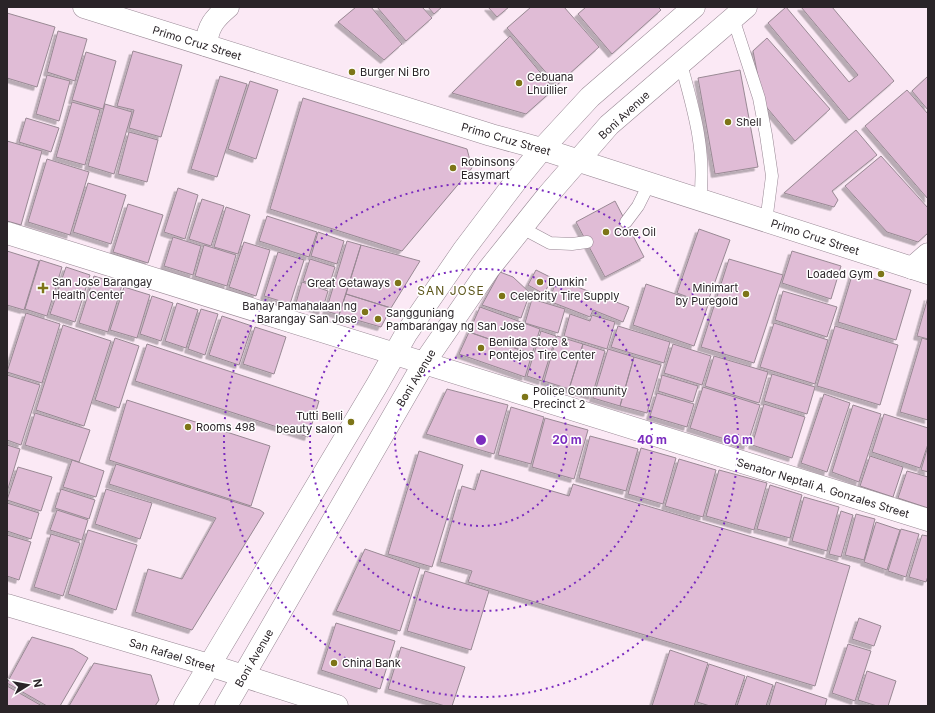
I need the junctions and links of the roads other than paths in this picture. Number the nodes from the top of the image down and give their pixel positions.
1 (84, 7) edge
2 (228, 7) edge
3 (694, 7) edge
4 (740, 13) edge
5 (132, 14) edge
6 (206, 45) junction
7 (681, 64) junction
8 (542, 149) junction
9 (578, 161) junction
10 (649, 184) junction
11 (700, 200) junction
12 (626, 222) dead end
13 (766, 222) junction
14 (522, 228) junction
15 (7, 234) edge
16 (587, 242) dead end
17 (923, 265) edge
18 (395, 354) junction
19 (424, 363) junction
20 (928, 520) edge
21 (9, 611) edge
22 (209, 665) junction
23 (243, 677) junction
24 (185, 706) edge
25 (226, 706) edge
26 (337, 706) edge

1 - 5 street, Primo Cruz Street
2 - 6 street
3 - 8 street
4 - 7 street, Boni Avenue
4 - 13 lane
5 - 6 street, Primo Cruz Street
6 - 8 street, Primo Cruz Street
7 - 9 street, Boni Avenue
7 - 11 lane
8 - 9 street, Primo Cruz Street
8 - 18 street
9 - 10 street, Primo Cruz Street
9 - 14 street, Boni Avenue
10 - 11 street, Primo Cruz Street
10 - 12 lane
11 - 13 street, Primo Cruz Street
13 - 17 street, Primo Cruz Street
14 - 16 lane
14 - 19 street, Boni Avenue
15 - 18 street, Senator Neptali A. Gonzales Street
18 - 19 street, Senator Neptali A. Gonzales Street
18 - 22 street
19 - 20 street, Senator Neptali A. Gonzales Street
19 - 23 street, Boni Avenue
21 - 22 street, San Rafael Street
22 - 23 street, San Rafael Street
22 - 24 street
23 - 25 street, Boni Avenue
23 - 26 street, San Rafael Street

